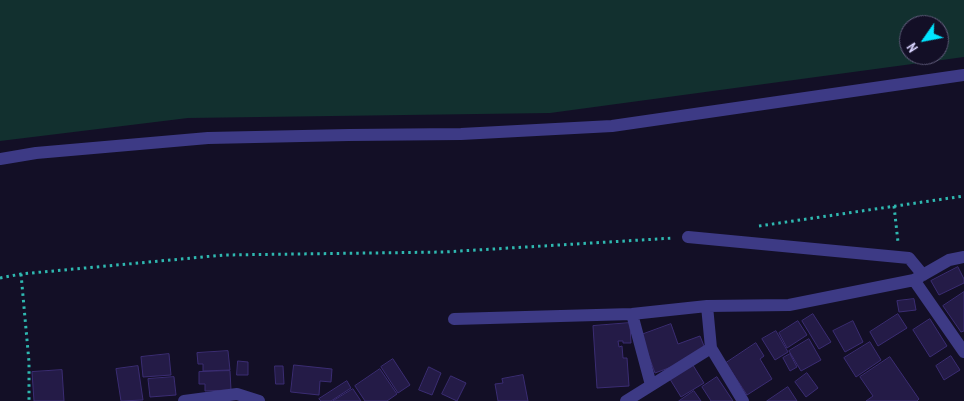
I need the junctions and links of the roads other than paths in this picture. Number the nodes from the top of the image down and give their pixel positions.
1 (964, 75) edge
2 (0, 159) edge
3 (688, 237) road end
4 (964, 257) edge
5 (919, 278) junction
6 (707, 306) junction
7 (632, 314) junction
8 (454, 319) dead end
9 (711, 348) junction
10 (964, 352) edge
11 (651, 385) junction
12 (184, 401) edge
13 (259, 401) edge
14 (626, 401) edge
15 (743, 401) edge

1 - 2 street
3 - 5 street
4 - 5 street
5 - 6 street
5 - 10 street
6 - 7 street
6 - 9 street
7 - 8 street
7 - 11 street
9 - 11 street
9 - 15 street
11 - 14 street
12 - 13 street

